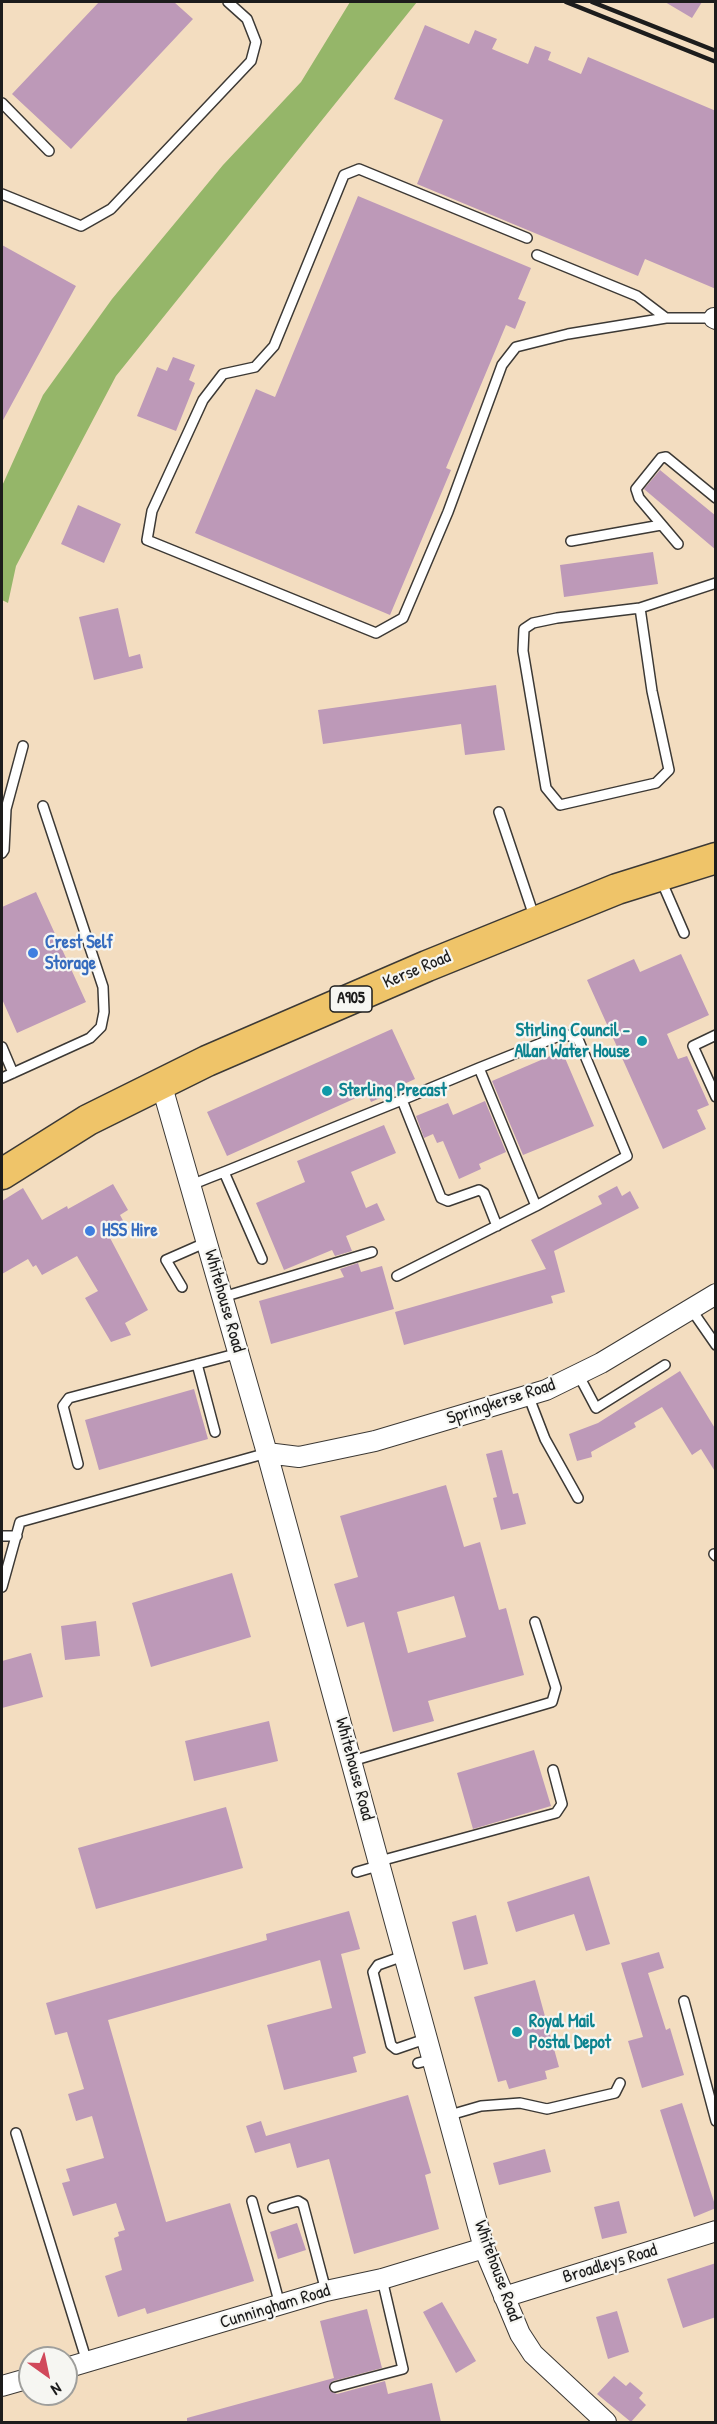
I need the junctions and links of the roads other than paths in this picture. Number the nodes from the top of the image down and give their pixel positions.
1 (228, 2) edge
2 (2, 103) edge
3 (49, 150) dead end
4 (2, 194) edge
5 (527, 238) dead end
6 (537, 255) dead end
7 (666, 318) junction
8 (715, 318) edge
9 (716, 498) edge
10 (662, 525) junction
11 (571, 541) dead end
12 (678, 544) dead end
13 (716, 583) edge
14 (640, 608) junction
15 (23, 746) dead end
16 (43, 806) dead end
17 (499, 812) dead end
18 (2, 853) edge
19 (716, 858) edge
20 (659, 875) junction
21 (536, 921) junction
22 (684, 933) dead end
23 (716, 1035) edge
24 (2, 1047) edge
25 (479, 1068) junction
26 (13, 1073) junction
27 (2, 1078) edge
28 (161, 1083) junction
29 (716, 1097) edge
30 (402, 1100) junction
31 (224, 1172) junction
32 (2, 1174) edge
33 (191, 1185) junction
34 (536, 1206) junction
35 (497, 1226) junction
36 (207, 1242) junction
37 (372, 1252) dead end
38 (262, 1259) dead end
39 (397, 1276) dead end
40 (182, 1287) dead end
41 (716, 1294) edge
42 (223, 1297) junction
43 (692, 1308) junction
44 (716, 1345) edge
45 (239, 1353) junction
46 (196, 1364) junction
47 (665, 1365) dead end
48 (578, 1374) junction
49 (528, 1395) junction
50 (215, 1432) dead end
51 (267, 1453) junction
52 (78, 1464) dead end
53 (578, 1498) dead end
54 (2, 1536) edge
55 (17, 1536) junction
56 (2, 1587) edge
57 (535, 1622) dead end
58 (352, 1761) junction
59 (553, 1770) dead end
60 (380, 1863) junction
61 (357, 1872) dead end
62 (406, 1956) junction
63 (684, 2001) dead end
64 (429, 2038) junction
65 (620, 2083) dead end
66 (450, 2115) junction
67 (716, 2121) edge
68 (16, 2133) dead end
69 (252, 2202) dead end
70 (273, 2208) dead end
71 (716, 2231) edge
72 (484, 2248) junction
73 (382, 2279) junction
74 (326, 2291) junction
75 (504, 2297) junction
76 (280, 2305) junction
77 (87, 2362) junction
78 (78, 2365) edge
79 (18, 2381) edge
80 (2, 2386) edge
81 (335, 2387) dead end
82 (606, 2422) edge

1 - 4 lane
2 - 3 lane
5 - 7 lane
6 - 7 lane
7 - 8 lane
9 - 10 lane
10 - 11 lane
10 - 12 lane
13 - 14 lane
14 - 14 lane
15 - 18 lane
16 - 26 lane
17 - 21 lane
19 - 20 main road, Kerse Road / A905
20 - 21 main road, Kerse Road / A905
20 - 22 lane
21 - 28 main road, Kerse Road / A905
23 - 29 lane
24 - 26 lane
25 - 30 lane
25 - 34 lane
25 - 34 lane
26 - 27 lane
28 - 32 main road, Kerse Road / A905
28 - 33 street, Whitehouse Road
30 - 31 lane
30 - 35 lane
31 - 33 lane
31 - 38 lane
33 - 36 street, Whitehouse Road
34 - 35 lane
35 - 39 lane
36 - 40 lane
36 - 42 street, Whitehouse Road
37 - 42 lane
41 - 43 street, Springkerse Road
42 - 45 street, Whitehouse Road
43 - 44 lane
43 - 48 street, Springkerse Road
45 - 46 lane
45 - 51 street, Whitehouse Road
46 - 50 lane
46 - 52 lane
47 - 48 lane
48 - 49 street, Springkerse Road
49 - 51 street, Springkerse Road
49 - 53 lane
51 - 55 lane
51 - 58 street, Whitehouse Road
54 - 55 lane
55 - 56 lane
57 - 58 lane
58 - 60 street, Whitehouse Road
59 - 60 lane
60 - 61 lane
60 - 62 street, Whitehouse Road
62 - 64 street, Whitehouse Road
62 - 64 lane
63 - 67 lane
64 - 66 street, Whitehouse Road
65 - 66 lane
66 - 72 street, Whitehouse Road
68 - 77 lane
69 - 76 lane
70 - 74 lane
71 - 75 street, Broadleys Road
72 - 73 street, Cunningham Road
72 - 75 street, Whitehouse Road
73 - 74 street, Cunningham Road
73 - 81 lane
74 - 76 street, Cunningham Road
75 - 82 street, Whitehouse Road
76 - 77 street, Cunningham Road
77 - 78 street, Cunningham Road
79 - 80 street

